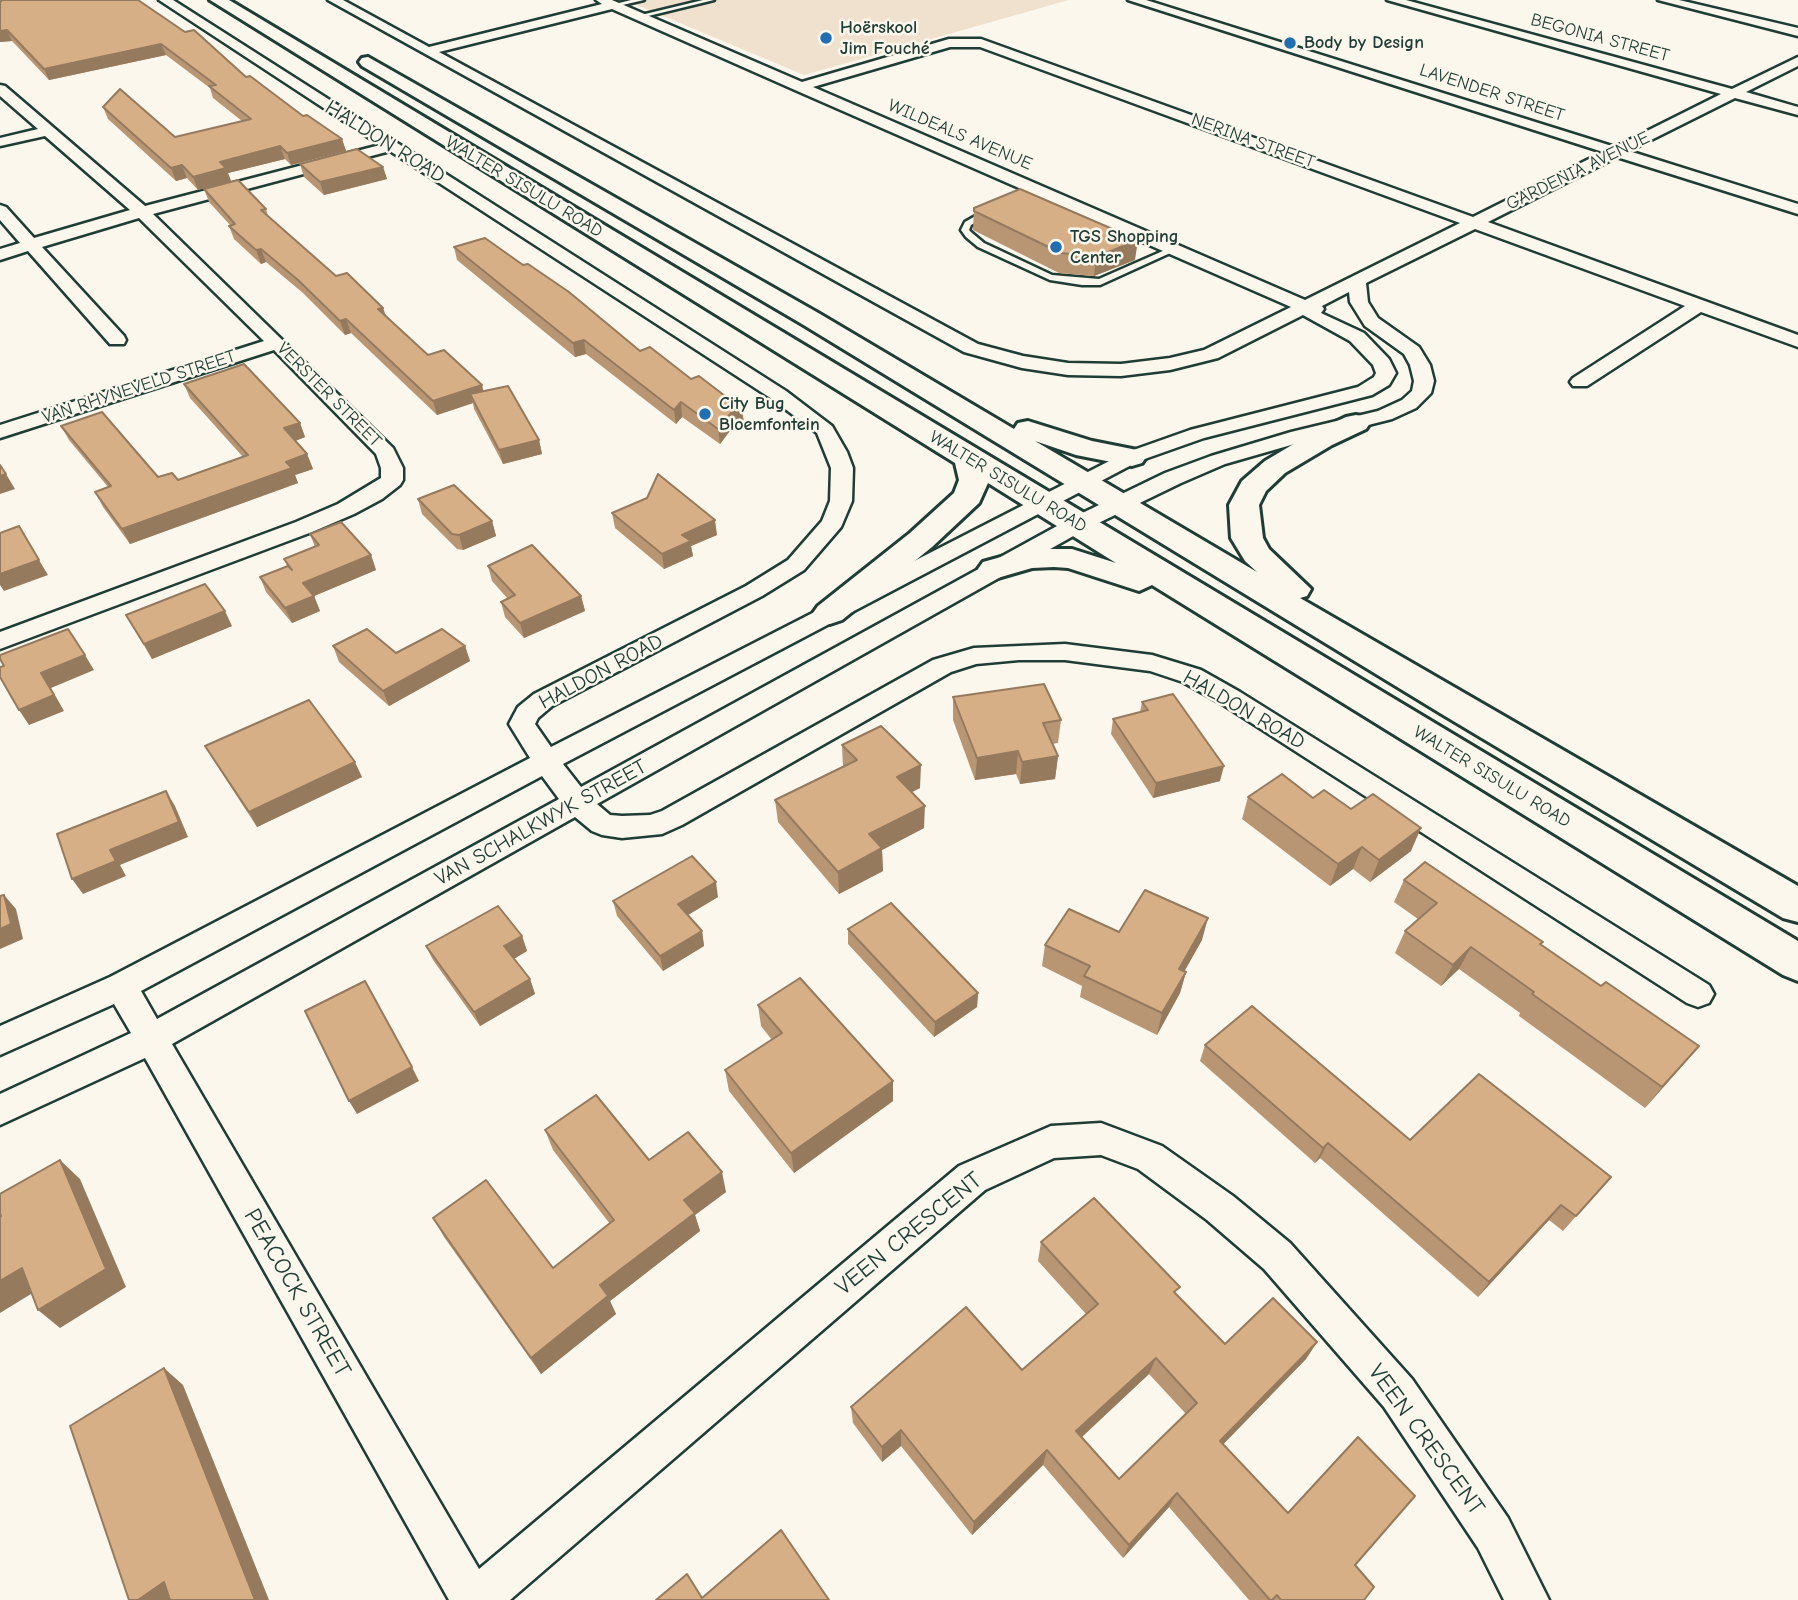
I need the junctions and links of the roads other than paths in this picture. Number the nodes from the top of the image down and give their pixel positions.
1 (165, 0) edge
2 (218, 0) edge
3 (334, 0) edge
4 (640, 0) edge
5 (711, 0) edge
6 (1134, 0) edge
7 (1393, 0) edge
8 (1664, 0) edge
9 (608, 3) edge
10 (640, 16) junction
11 (1798, 32) edge
12 (346, 48) dead end
13 (428, 51) junction
14 (1798, 61) edge
15 (800, 87) junction
16 (0, 89) edge
17 (1734, 93) junction
18 (1798, 111) edge
19 (48, 131) junction
20 (0, 142) edge
21 (393, 146) junction
22 (1616, 152) junction
23 (999, 208) edge
24 (1798, 209) edge
25 (0, 210) edge
26 (142, 212) junction
27 (1475, 222) junction
28 (30, 245) junction
29 (1175, 249) junction
30 (0, 255) edge
31 (1357, 280) junction
32 (1699, 305) junction
33 (1303, 306) junction
34 (811, 319) junction
35 (1266, 327) junction
36 (1357, 337) junction
37 (117, 340) dead end
38 (1798, 341) edge
39 (277, 343) junction
40 (1412, 351) junction
41 (1580, 382) dead end
42 (1356, 423) junction
43 (0, 432) edge
44 (1132, 457) junction
45 (968, 458) junction
46 (1083, 481) junction
47 (1042, 503) junction
48 (1121, 503) junction
49 (1076, 525) junction
50 (994, 569) junction
51 (830, 613) junction
52 (0, 641) edge
53 (1286, 651) junction
54 (1453, 704) junction
55 (545, 762) junction
56 (578, 803) junction
57 (1798, 906) edge
58 (1798, 964) edge
59 (121, 986) junction
60 (1698, 994) dead end
61 (151, 1039) junction
62 (0, 1041) edge
63 (0, 1110) edge
64 (474, 1600) edge
65 (1527, 1600) edge

1 - 21 street, HALDON ROAD
2 - 45 highway, WALTER SISULU ROAD
3 - 13 street
4 - 9 lane
5 - 10 lane
6 - 22 street, LAVENDER STREET
7 - 17 street, BEGONIA STREET
8 - 11 street
9 - 10 street, WILDEALS AVENUE
9 - 13 street
10 - 15 street, WILDEALS AVENUE
12 - 34 highway, WALTER SISULU ROAD
13 - 35 street
14 - 17 street, GARDENIA AVENUE
15 - 27 street, NERINA STREET
15 - 29 street, WILDEALS AVENUE
16 - 19 street, VERSTER STREET
17 - 18 street, BEGONIA STREET
17 - 22 street, GARDENIA AVENUE
19 - 20 street
19 - 26 street, VERSTER STREET
21 - 26 street
21 - 55 street, HALDON ROAD
22 - 24 street, LAVENDER STREET
22 - 27 street, GARDENIA AVENUE
23 - 29 lane
25 - 28 street
26 - 28 street
26 - 39 street, VERSTER STREET
27 - 31 street, GARDENIA AVENUE
27 - 32 street, NERINA STREET
28 - 30 street
28 - 37 street
29 - 33 street, WILDEALS AVENUE
31 - 33 street, GARDENIA AVENUE
31 - 40 street
32 - 38 street, NERINA STREET
32 - 41 street
33 - 35 street
33 - 36 street
33 - 40 street
34 - 44 highway
34 - 46 highway, WALTER SISULU ROAD
35 - 36 street
36 - 44 street
39 - 43 street, VAN RHYNEVELD STREET
39 - 52 street, VERSTER STREET
40 - 42 street
42 - 48 street
42 - 54 highway
44 - 46 street
45 - 47 highway, WALTER SISULU ROAD
45 - 51 highway
46 - 47 street
46 - 48 highway, WALTER SISULU ROAD
47 - 49 highway, WALTER SISULU ROAD
47 - 51 street
48 - 49 street
48 - 54 highway, WALTER SISULU ROAD
49 - 50 street, VAN SCHALKWYK STREET
49 - 53 highway, WALTER SISULU ROAD
50 - 53 highway
50 - 56 street, VAN SCHALKWYK STREET
51 - 55 street
53 - 58 highway, WALTER SISULU ROAD
54 - 57 highway, WALTER SISULU ROAD
55 - 56 street, HALDON ROAD
55 - 59 street
56 - 60 street, HALDON ROAD
56 - 61 street, VAN SCHALKWYK STREET
59 - 61 street, PEACOCK STREET
59 - 62 street
61 - 63 street, VAN SCHALKWYK STREET
61 - 64 street, PEACOCK STREET
64 - 65 street, VEEN CRESCENT

